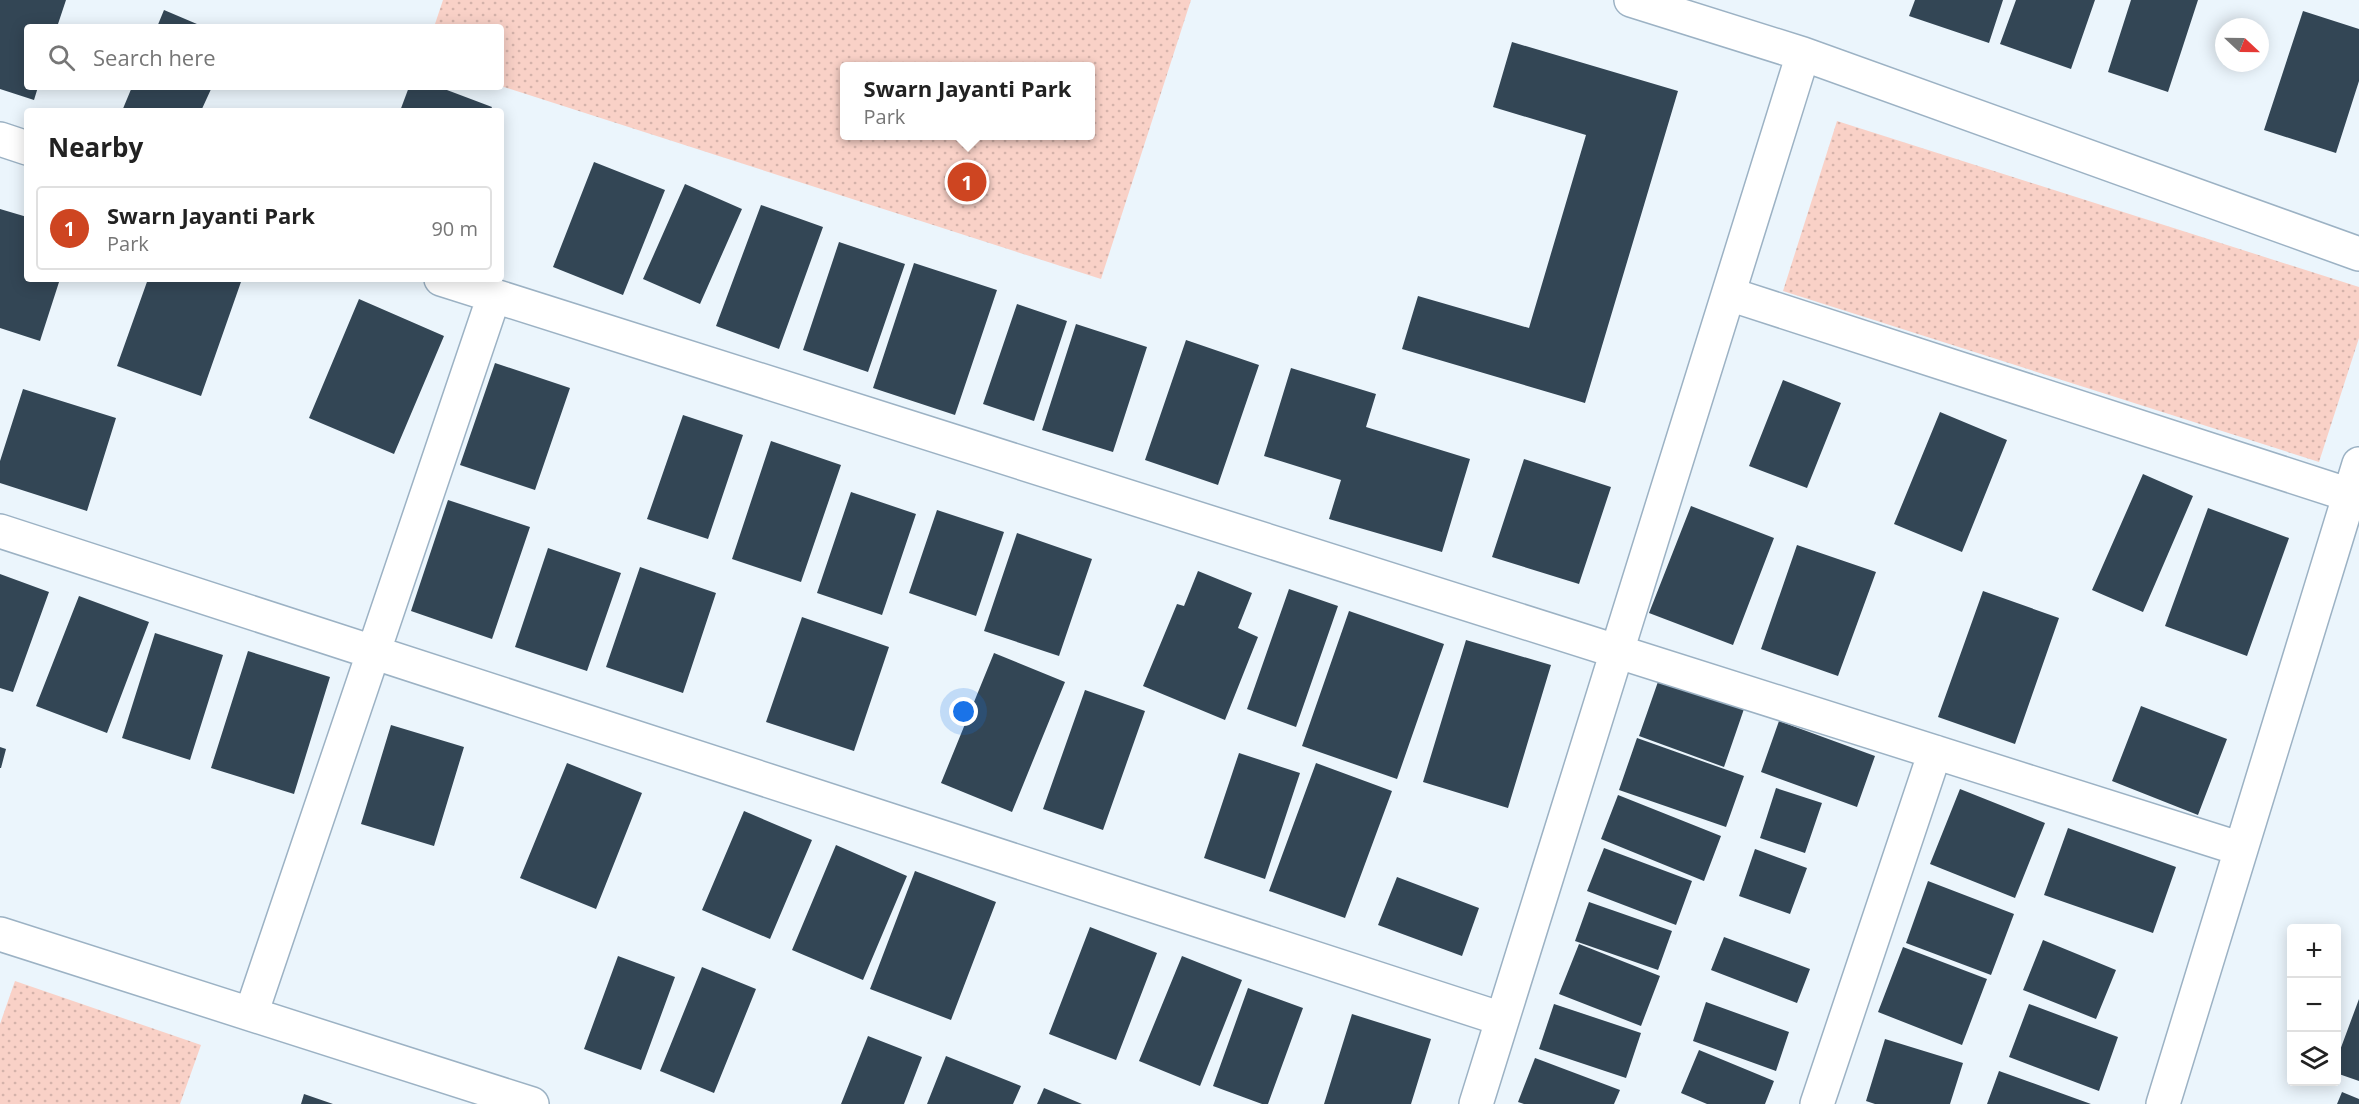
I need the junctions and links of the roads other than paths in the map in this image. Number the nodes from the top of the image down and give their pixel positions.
1 (1631, 0) edge
2 (1803, 54) junction
3 (0, 139) edge
4 (24, 147) edge
5 (2359, 254) edge
6 (450, 282) edge
7 (1729, 294) junction
8 (494, 296) junction
9 (2359, 464) edge
10 (2354, 496) edge
11 (0, 531) edge
12 (373, 652) junction
13 (1617, 652) junction
14 (1935, 752) junction
15 (2241, 849) junction
16 (0, 934) edge
17 (250, 1014) junction
18 (1502, 1018) junction
19 (532, 1104) edge
20 (1476, 1104) edge
21 (1817, 1104) edge
22 (2163, 1104) edge

1 - 2 street
2 - 5 street
2 - 7 street
3 - 4 street
6 - 8 street
7 - 10 street
7 - 13 street
8 - 12 street
8 - 13 street
9 - 10 street
10 - 15 street
11 - 12 street
12 - 17 street
12 - 18 street
13 - 14 street
13 - 18 street
14 - 15 street
14 - 21 street
15 - 22 street
16 - 17 street
17 - 19 street
18 - 20 street

